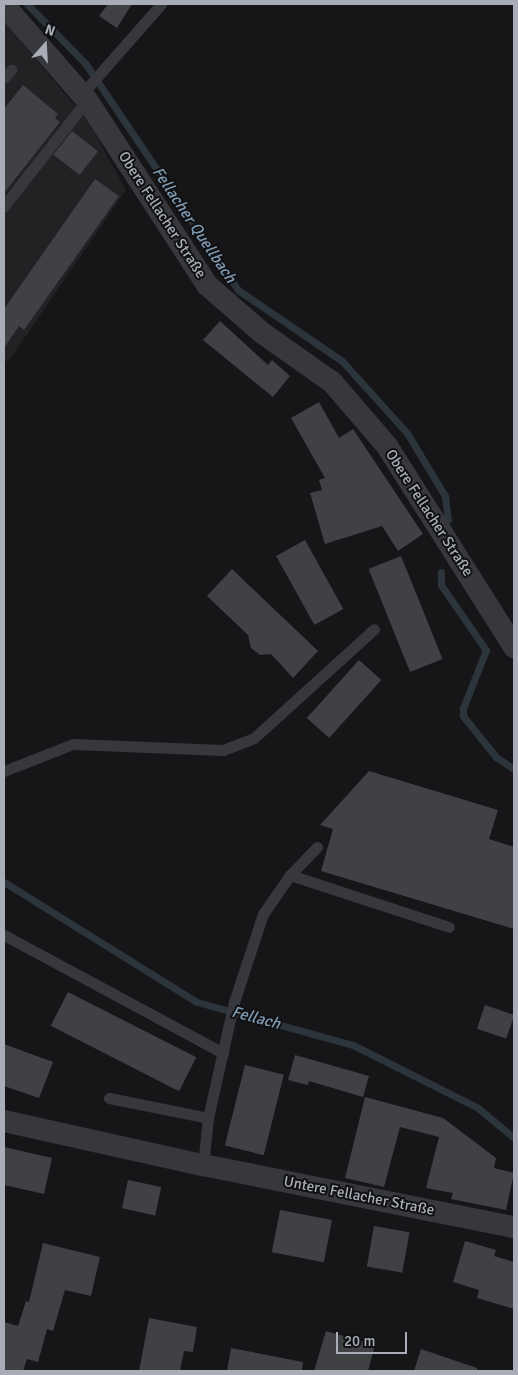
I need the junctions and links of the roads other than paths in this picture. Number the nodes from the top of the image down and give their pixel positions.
1 (162, 4) edge
2 (4, 5) edge
3 (86, 93) junction
4 (4, 206) edge
5 (374, 629) dead end
6 (514, 647) edge
7 (4, 770) edge
8 (317, 847) dead end
9 (290, 875) junction
10 (449, 927) dead end
11 (4, 935) edge
12 (223, 1053) junction
13 (109, 1098) dead end
14 (208, 1118) junction
15 (4, 1121) edge
16 (203, 1166) junction
17 (514, 1227) edge

1 - 3 lane
2 - 3 street, Obere Fellacher Straße
3 - 4 lane
3 - 6 street, Obere Fellacher Straße
5 - 7 lane
8 - 9 lane
9 - 10 lane
9 - 12 lane
11 - 12 lane
12 - 14 lane
13 - 14 lane
14 - 16 lane
15 - 16 street, Untere Fellacher Straße
16 - 17 street, Untere Fellacher Straße

